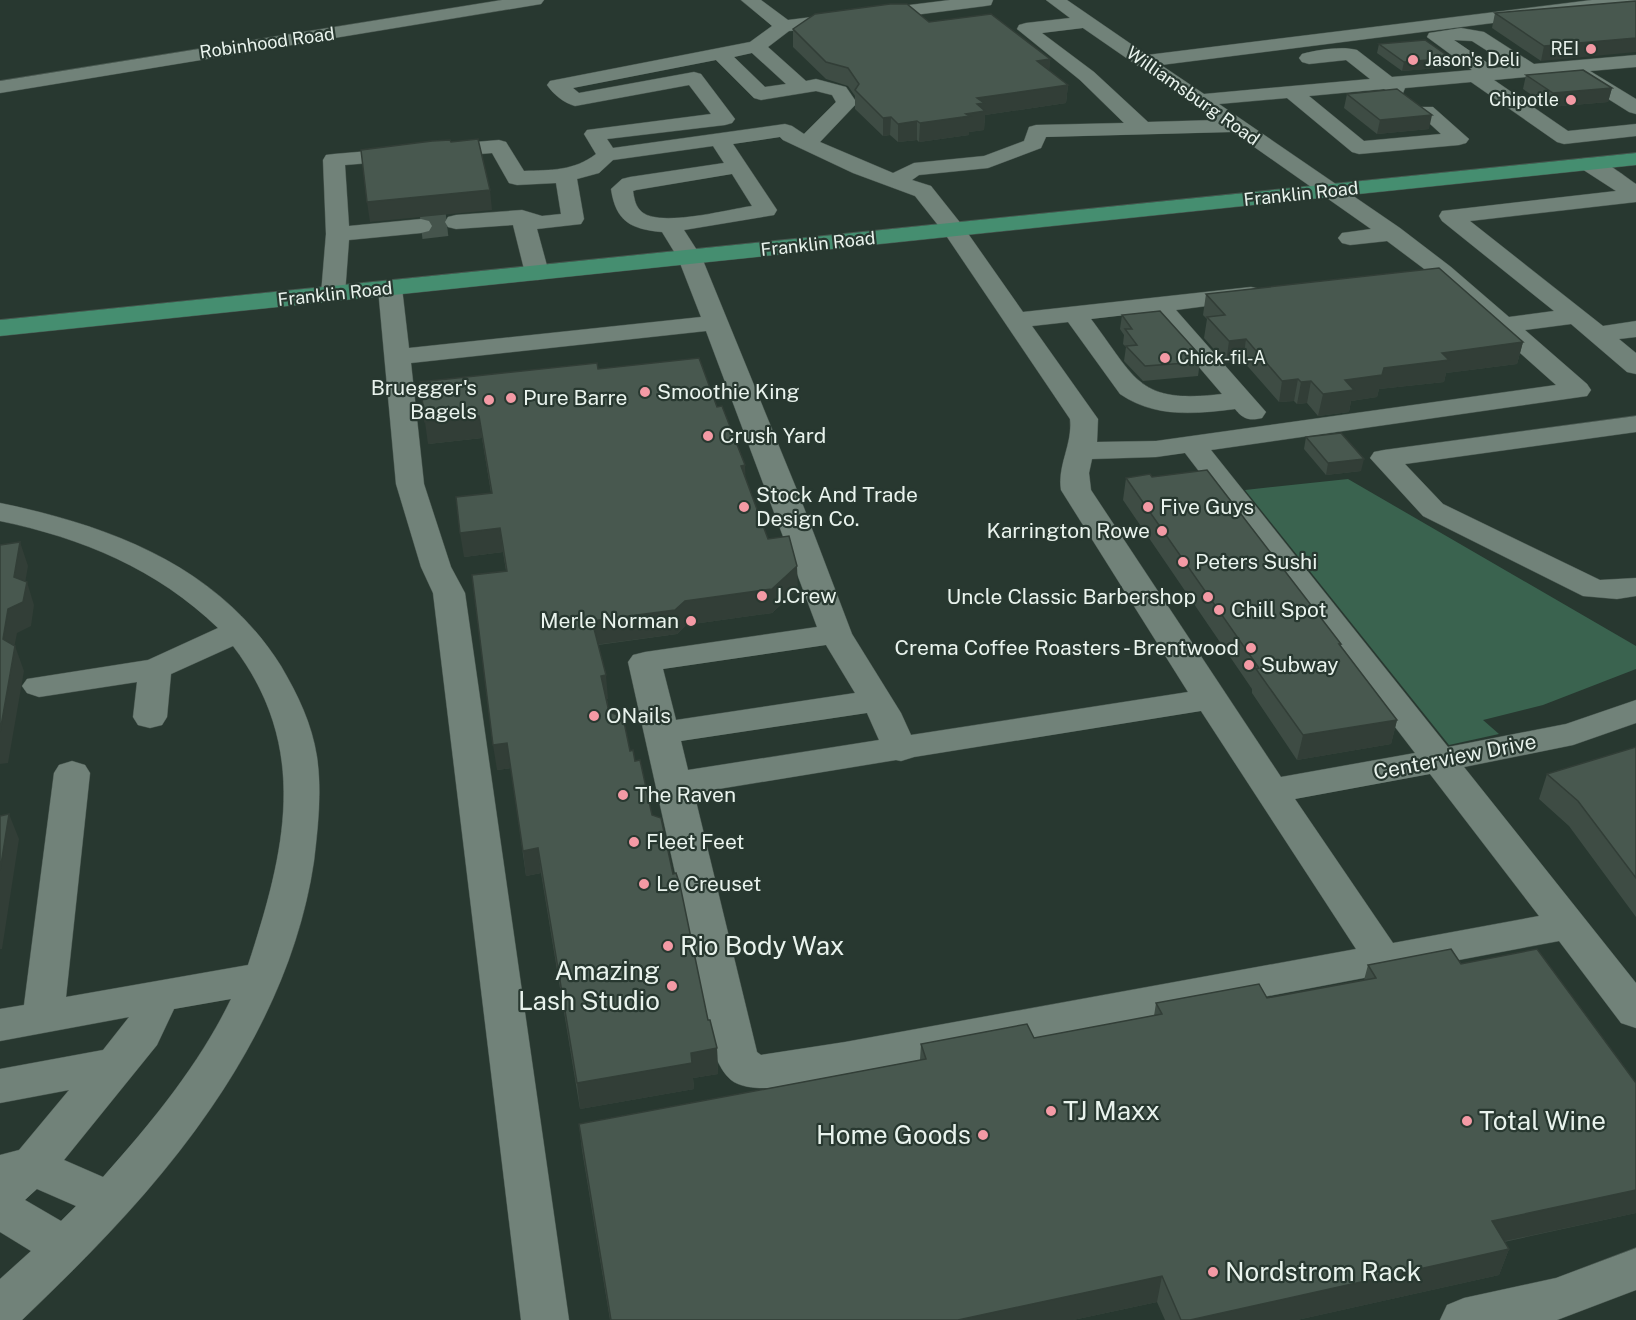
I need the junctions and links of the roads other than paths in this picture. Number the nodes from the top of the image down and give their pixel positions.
1 (535, 0) edge
2 (1055, 0) edge
3 (1635, 0) edge
4 (757, 5) edge
5 (1000, 10) edge
6 (785, 17) junction
7 (1087, 22) junction
8 (756, 47) junction
9 (720, 54) junction
10 (1144, 61) junction
11 (1636, 61) edge
12 (1228, 66) dead end
13 (1571, 67) junction
14 (1531, 71) junction
15 (1484, 75) junction
16 (1245, 81) dead end
17 (1388, 83) junction
18 (0, 87) edge
19 (801, 87) junction
20 (1292, 92) junction
21 (761, 94) junction
22 (1260, 95) junction
23 (1200, 100) junction
24 (1636, 108) edge
25 (1236, 126) junction
26 (1142, 128) junction
27 (785, 130) junction
28 (1636, 130) edge
29 (719, 139) junction
30 (807, 143) junction
31 (607, 155) junction
32 (1636, 159) edge
33 (1590, 164) junction
34 (737, 167) junction
35 (566, 176) junction
36 (895, 181) junction
37 (1331, 191) junction
38 (1636, 194) edge
39 (522, 217) junction
40 (456, 222) tunnel mouth
41 (420, 226) tunnel mouth
42 (670, 226) junction
43 (954, 230) junction
44 (1392, 233) junction
45 (338, 234) junction
46 (1350, 238) dead end
47 (690, 258) junction
48 (1443, 272) junction
49 (537, 273) junction
50 (1414, 276) edge
51 (390, 288) junction
52 (1279, 291) edge
53 (333, 294) junction
54 (1158, 304) junction
55 (1075, 314) junction
56 (1576, 315) junction
57 (1014, 320) junction
58 (715, 322) junction
59 (1504, 325) junction
60 (0, 328) edge
61 (1636, 329) edge
62 (1598, 334) junction
63 (559, 339) junction
64 (397, 357) junction
65 (1636, 366) edge
66 (566, 367) edge
67 (1555, 380) junction
68 (1241, 400) junction
69 (1623, 426) edge
70 (1269, 432) junction
71 (1192, 444) junction
72 (1083, 451) junction
73 (0, 512) edge
74 (1636, 587) edge
75 (238, 631) junction
76 (837, 634) junction
77 (155, 669) junction
78 (39, 686) dead end
79 (1209, 699) junction
80 (876, 701) junction
81 (1636, 711) edge
82 (150, 717) dead end
83 (663, 733) junction
84 (901, 750) junction
85 (1438, 761) junction
86 (72, 773) dead end
87 (674, 784) junction
88 (1271, 791) junction
89 (1569, 925) junction
90 (1384, 960) junction
91 (261, 978) junction
92 (160, 996) junction
93 (1636, 1012) edge
94 (44, 1017) junction
95 (0, 1025) edge
96 (116, 1065) junction
97 (0, 1086) edge
98 (10, 1177) edge
99 (111, 1200) junction
100 (0, 1209) edge
101 (67, 1248) junction
102 (1636, 1269) edge
103 (0, 1310) edge
104 (545, 1320) edge
105 (1464, 1320) edge

1 - 18 street, Robinhood Road
2 - 7 street, Williamsburg Road
3 - 10 street
4 - 6 street
5 - 6 street
5 - 7 street
5 - 26 street
6 - 8 street
7 - 10 street, Williamsburg Road
8 - 9 street
8 - 19 street
9 - 21 street
9 - 31 street
10 - 23 street, Williamsburg Road
11 - 13 street
12 - 17 street
13 - 14 street
13 - 24 street
14 - 15 street
14 - 15 street
15 - 17 street
15 - 28 street
16 - 22 street
17 - 20 street
17 - 20 street
19 - 21 street
19 - 30 street
20 - 22 street
21 - 27 street
22 - 23 street
23 - 25 street, Williamsburg Road
25 - 26 street
25 - 37 street, Williamsburg Road
26 - 36 street
27 - 29 street
27 - 30 street
29 - 31 street
29 - 34 street
30 - 36 street
31 - 35 street
32 - 33 main road, Franklin Road
33 - 37 main road, Franklin Road
33 - 38 street
34 - 42 street
34 - 42 street
35 - 39 street
35 - 45 street
36 - 43 street
37 - 43 main road, Franklin Road
37 - 44 street, Williamsburg Road
38 - 56 street
39 - 40 street
39 - 49 street
41 - 45 street
42 - 47 street
43 - 47 main road, Franklin Road
43 - 57 street
44 - 46 street
44 - 48 street, Williamsburg Road
45 - 53 street
47 - 49 main road, Franklin Road
47 - 58 street
48 - 50 street
48 - 59 street, Williamsburg Road
49 - 51 main road, Franklin Road
51 - 53 main road, Franklin Road
51 - 64 street
52 - 54 street
53 - 60 main road, Franklin Road
54 - 55 street
54 - 68 street
55 - 57 street
55 - 68 street
56 - 59 street
56 - 62 street
57 - 72 street
58 - 63 street
58 - 76 street
59 - 67 street
61 - 62 street
62 - 65 street
63 - 64 street
63 - 66 street
64 - 104 street
67 - 69 street
67 - 70 street
68 - 70 street
69 - 74 street
70 - 71 street
71 - 72 street
71 - 85 street
72 - 79 street
73 - 75 street
75 - 77 street
75 - 91 street
76 - 80 street
76 - 83 street
77 - 78 street
77 - 82 street
79 - 84 street
79 - 88 street
80 - 83 street
80 - 84 street
81 - 85 street, Centerview Drive
83 - 87 street
84 - 87 street
85 - 88 street, Centerview Drive
85 - 89 street
86 - 94 street
87 - 90 street
88 - 90 street
89 - 90 street
89 - 93 street
91 - 92 street
91 - 99 street
92 - 94 street
92 - 96 street
94 - 95 street
96 - 97 street
96 - 98 street
98 - 99 street
99 - 101 street
100 - 101 street
101 - 103 street
102 - 105 street

